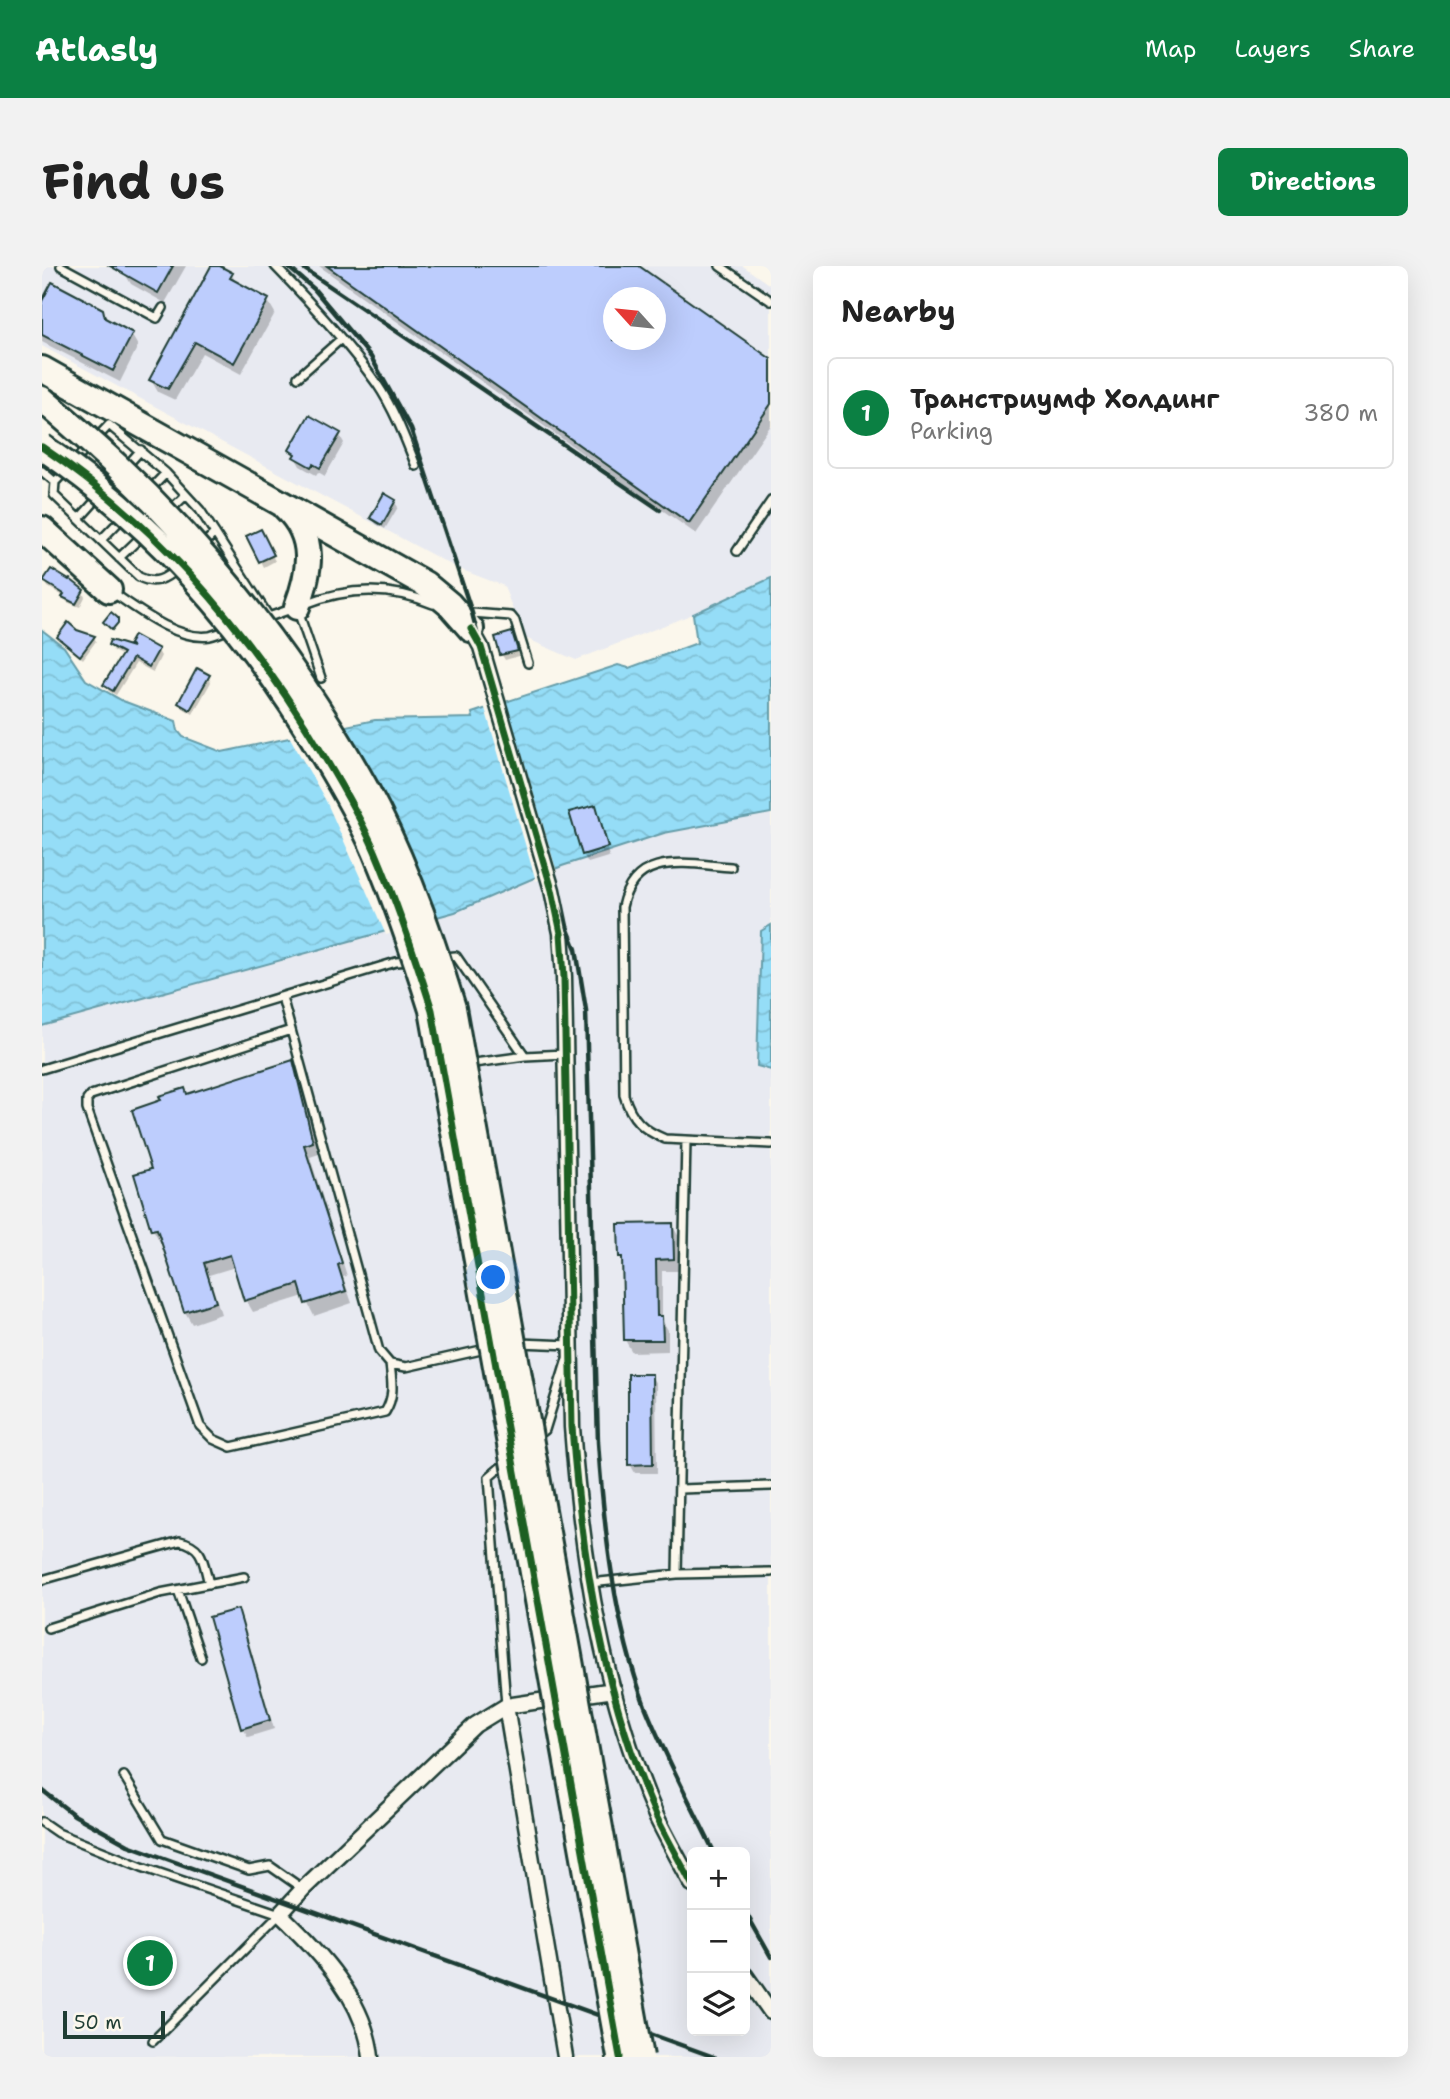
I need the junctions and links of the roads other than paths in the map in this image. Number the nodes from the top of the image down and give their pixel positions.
1 (61, 266) edge
2 (275, 266) edge
3 (720, 266) edge
4 (771, 301) edge
5 (163, 308) dead end
6 (341, 339) junction
7 (42, 369) edge
8 (298, 377) dead end
9 (42, 399) edge
10 (42, 447) edge
11 (141, 450) junction
12 (416, 466) dead end
13 (42, 471) edge
14 (166, 473) junction
15 (55, 482) junction
16 (186, 495) junction
17 (278, 500) junction
18 (771, 501) edge
19 (79, 519) junction
20 (42, 529) edge
21 (215, 533) junction
22 (102, 539) junction
23 (737, 551) dead end
24 (119, 558) junction
25 (64, 561) dead end
26 (109, 590) junction
27 (296, 607) junction
28 (269, 617) junction
29 (471, 629) junction
30 (528, 663) dead end
31 (321, 678) dead end
32 (731, 867) dead end
33 (432, 958) dead end
34 (420, 960) dead end
35 (282, 997) junction
36 (291, 1030) junction
37 (565, 1054) junction
38 (525, 1056) junction
39 (42, 1069) edge
40 (432, 1070) dead end
41 (686, 1140) junction
42 (771, 1144) edge
43 (571, 1345) junction
44 (390, 1364) junction
45 (526, 1445) dead end
46 (517, 1453) dead end
47 (771, 1486) edge
48 (680, 1489) junction
49 (771, 1572) edge
50 (677, 1574) junction
51 (244, 1577) dead end
52 (42, 1580) edge
53 (588, 1583) junction
54 (209, 1584) junction
55 (178, 1590) junction
56 (48, 1628) dead end
57 (201, 1658) dead end
58 (614, 1690) junction
59 (506, 1706) junction
60 (124, 1776) dead end
61 (42, 1822) edge
62 (687, 1874) edge
63 (303, 1889) junction
64 (280, 1914) junction
65 (750, 1982) edge
66 (771, 2012) edge
67 (153, 2041) dead end
68 (371, 2057) edge
69 (565, 2057) edge
70 (620, 2057) edge
71 (641, 2057) edge

1 - 5 lane
2 - 6 lane
3 - 4 lane
6 - 8 lane
6 - 12 lane
7 - 17 highway
9 - 71 highway, bridge
10 - 70 highway, bridge
11 - 14 lane
11 - 15 lane
11 - 19 lane
13 - 15 lane
14 - 16 lane
14 - 22 lane
15 - 19 lane
16 - 21 lane
16 - 24 lane
17 - 27 highway
17 - 29 highway
18 - 23 lane
19 - 22 lane
20 - 26 highway
21 - 24 lane
21 - 28 lane
22 - 24 lane
25 - 26 lane
26 - 28 lane
27 - 28 lane
27 - 29 lane
27 - 31 lane
29 - 30 lane
29 - 37 street
32 - 41 lane
33 - 38 lane
34 - 35 lane
35 - 36 lane
35 - 39 lane
36 - 44 lane
36 - 44 lane
37 - 38 lane
37 - 43 street
38 - 40 lane
41 - 42 lane
41 - 48 lane
43 - 44 lane
43 - 45 lane
43 - 53 street
46 - 59 lane
47 - 48 lane
48 - 50 lane
49 - 50 lane
50 - 53 lane
51 - 54 lane
52 - 54 lane
53 - 58 street
54 - 55 lane
55 - 56 lane
55 - 57 lane
58 - 59 street
58 - 62 street
59 - 63 street
59 - 69 street
60 - 63 lane
61 - 64 lane
63 - 64 street
64 - 67 lane
64 - 68 street
65 - 66 street

